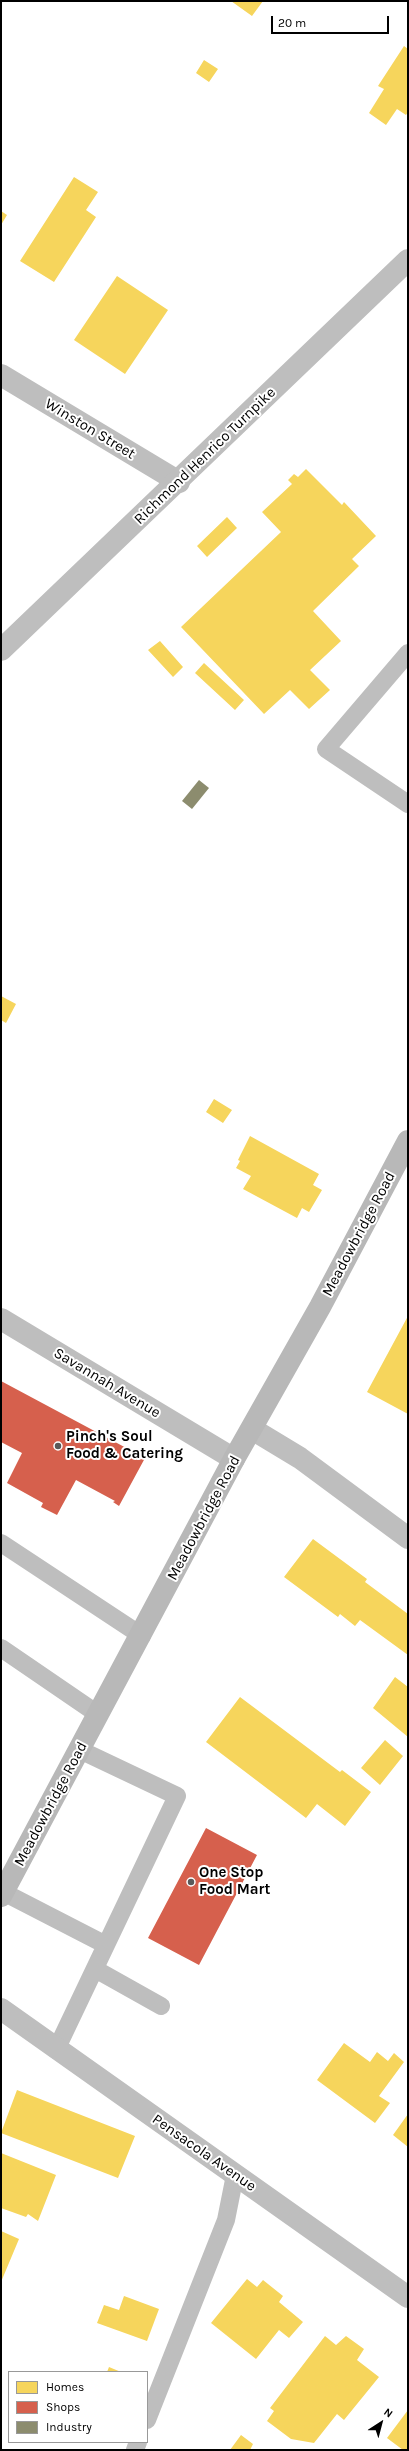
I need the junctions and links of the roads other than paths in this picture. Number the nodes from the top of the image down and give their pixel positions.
1 (408, 260) edge
2 (1, 375) edge
3 (179, 482) junction
4 (1, 650) edge
5 (408, 653) edge
6 (408, 804) edge
7 (408, 1141) edge
8 (1, 1318) edge
9 (252, 1429) junction
10 (234, 1459) junction
11 (408, 1538) edge
12 (1, 1543) edge
13 (142, 1636) junction
14 (1, 1648) edge
15 (99, 1715) junction
16 (80, 1750) junction
17 (2, 1894) edge
18 (106, 1945) junction
19 (95, 1969) junction
20 (161, 2006) dead end
21 (1, 2008) edge
22 (56, 2050) junction
23 (236, 2175) junction
24 (408, 2297) edge
25 (148, 2417) edge

1 - 3 street, Richmond Henrico Turnpike
2 - 3 street, Winston Street
3 - 4 street, Richmond Henrico Turnpike
5 - 6 lane
7 - 9 main road, Meadowbridge Road
8 - 10 street, Savannah Avenue
9 - 10 main road, Meadowbridge Road
9 - 11 street
10 - 13 main road, Meadowbridge Road
12 - 13 lane
13 - 15 main road, Meadowbridge Road
14 - 15 lane
15 - 16 main road, Meadowbridge Road
16 - 17 main road, Meadowbridge Road
16 - 18 lane
17 - 18 lane
18 - 19 lane
19 - 20 lane
19 - 22 lane
21 - 22 street, Pensacola Avenue
22 - 23 street, Pensacola Avenue
23 - 24 street, Pensacola Avenue
23 - 25 lane

